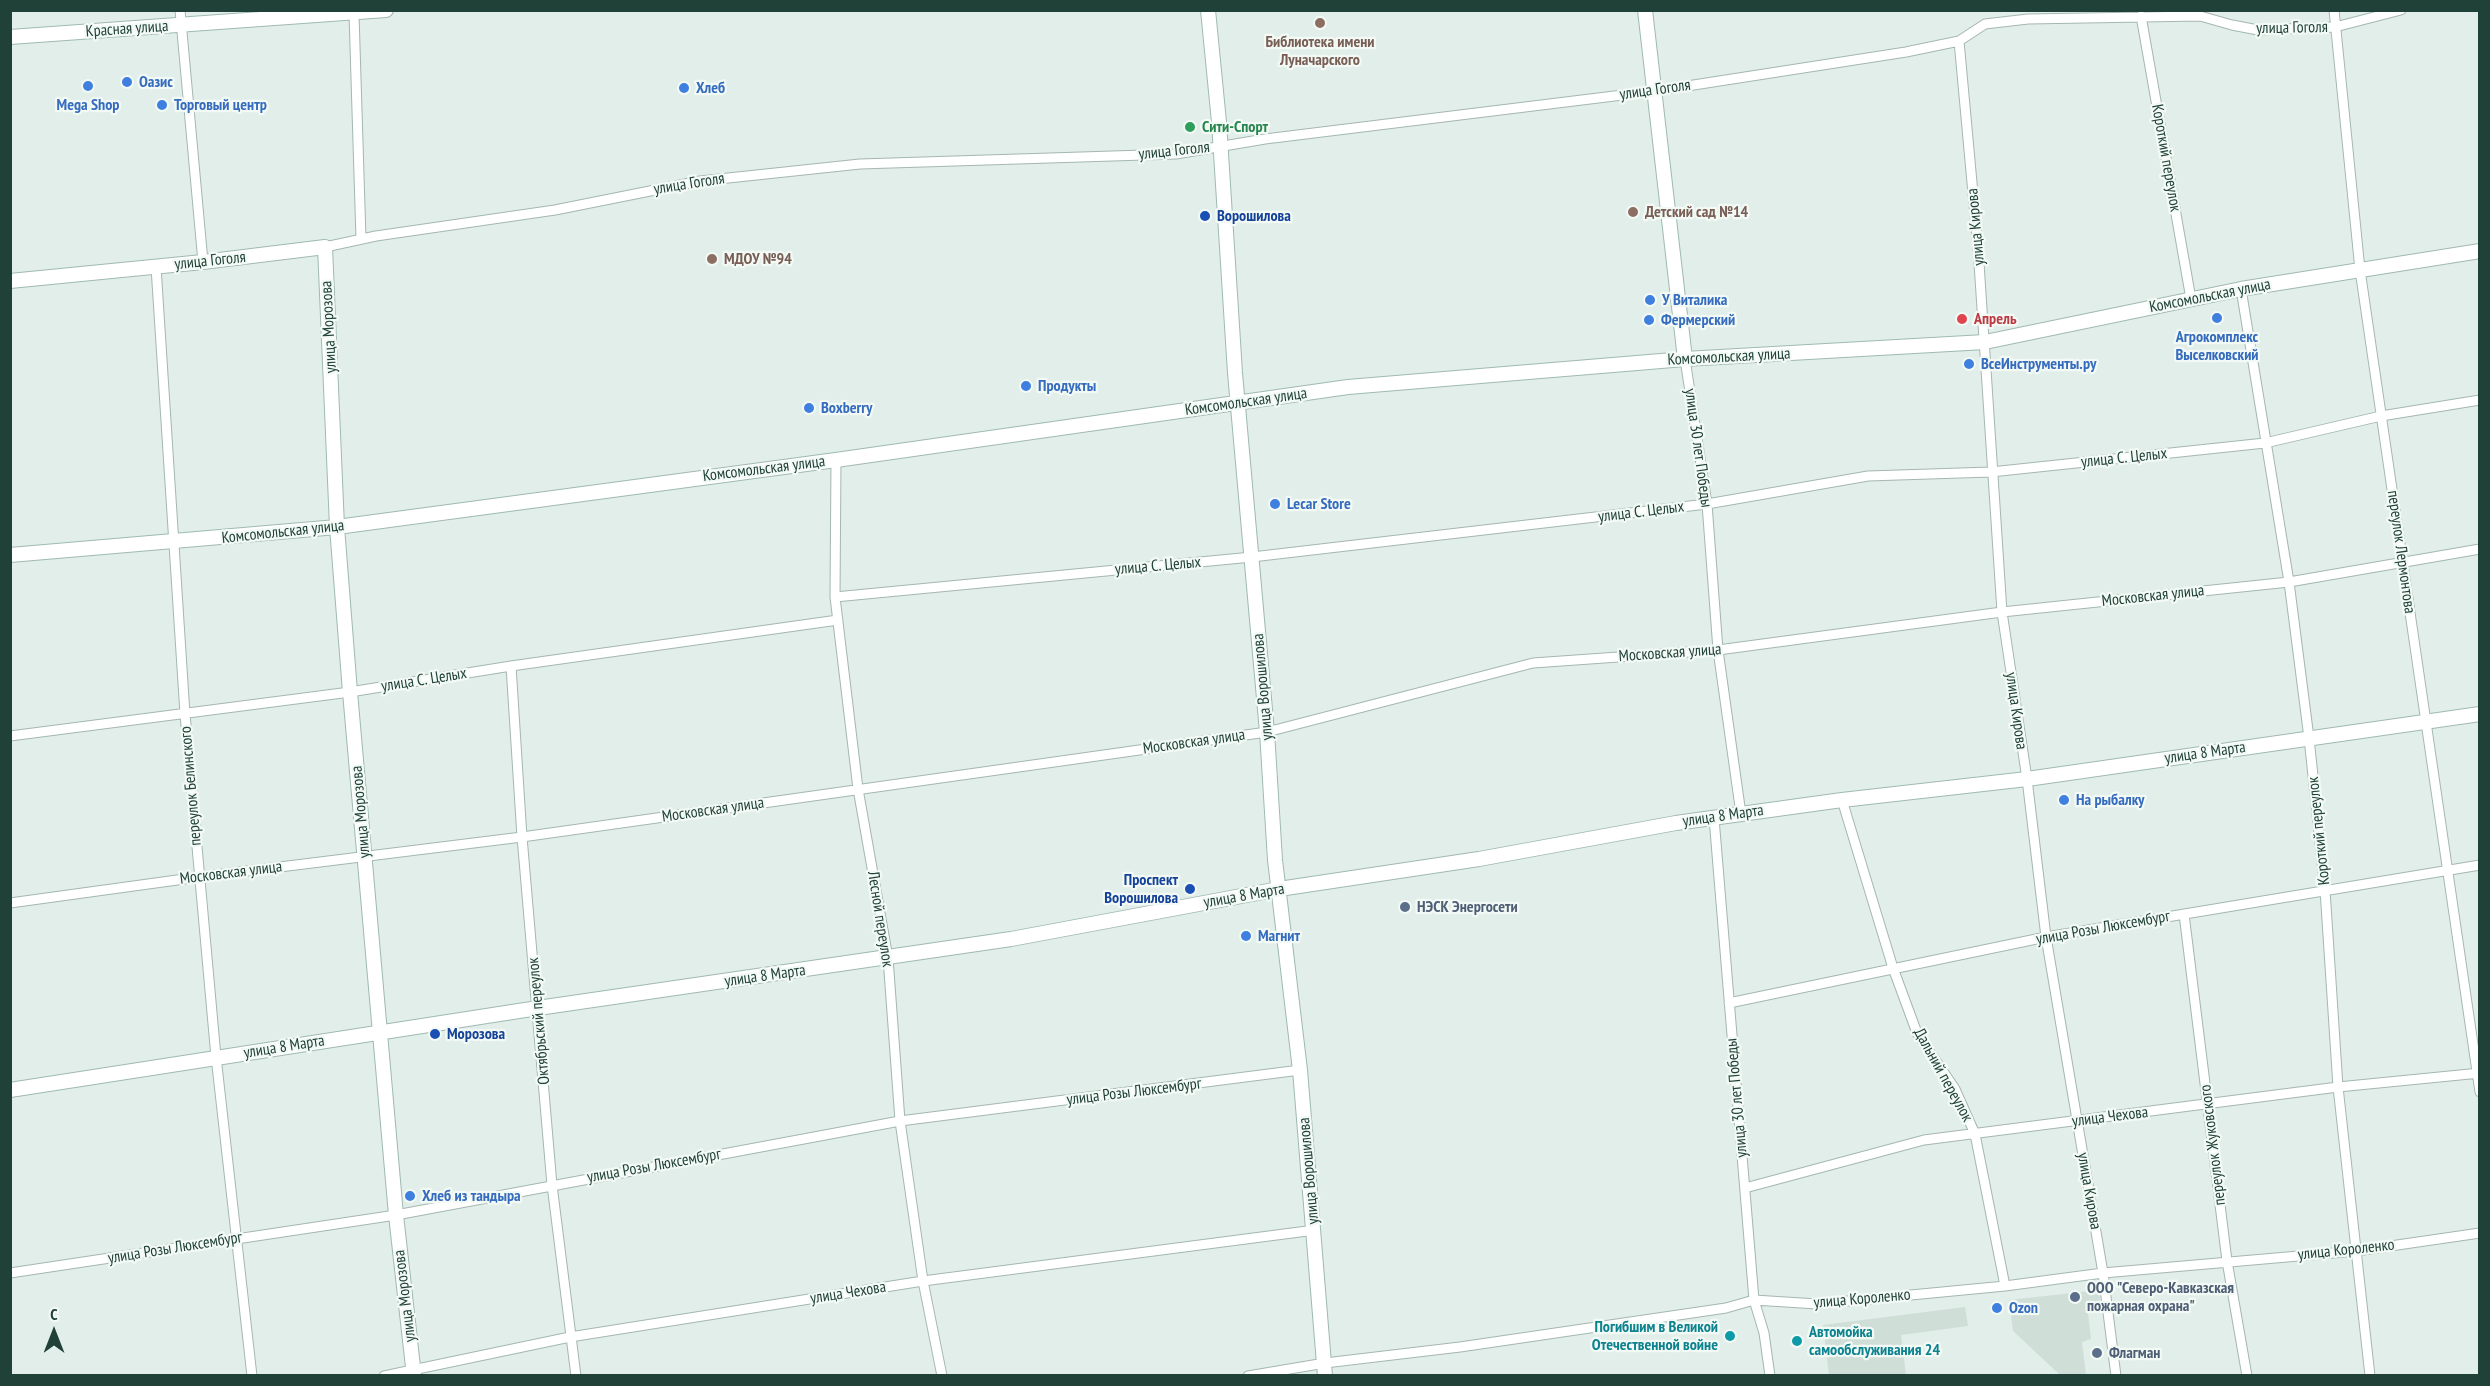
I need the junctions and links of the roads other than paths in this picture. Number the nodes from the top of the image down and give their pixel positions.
1 (180, 10) edge
2 (386, 10) edge
3 (1208, 10) edge
4 (1645, 10) edge
5 (2334, 10) edge
6 (2401, 10) edge
7 (354, 14) junction
8 (2141, 16) junction
9 (180, 25) junction
10 (2335, 27) junction
11 (10, 37) edge
12 (1959, 41) junction
13 (1655, 91) junction
14 (1221, 146) junction
15 (361, 239) junction
16 (325, 247) junction
17 (2480, 251) edge
18 (202, 262) junction
19 (156, 267) junction
20 (2360, 270) junction
21 (10, 281) edge
22 (2241, 289) junction
23 (2191, 299) junction
24 (1985, 342) junction
25 (1685, 359) junction
26 (2480, 400) edge
27 (1238, 404) junction
28 (2381, 416) junction
29 (2265, 443) junction
30 (836, 460) junction
31 (1991, 472) junction
32 (1707, 504) junction
33 (338, 527) junction
34 (173, 542) junction
35 (2480, 549) edge
36 (10, 555) edge
37 (1252, 557) junction
38 (2402, 561) junction
39 (2289, 582) junction
40 (835, 597) junction
41 (2002, 612) junction
42 (838, 620) junction
43 (1718, 650) junction
44 (512, 666) junction
45 (350, 692) junction
46 (184, 714) junction
47 (2480, 714) edge
48 (2427, 720) junction
49 (1267, 732) junction
50 (10, 736) edge
51 (2309, 738) junction
52 (2026, 779) junction
53 (858, 789) junction
54 (1842, 800) junction
55 (1741, 814) junction
56 (1714, 818) junction
57 (522, 837) junction
58 (365, 858) junction
59 (2480, 865) edge
60 (2448, 869) junction
61 (199, 877) junction
62 (1279, 889) junction
63 (2325, 890) junction
64 (10, 903) edge
65 (2184, 914) junction
66 (2046, 937) junction
67 (888, 958) junction
68 (1893, 968) junction
69 (1729, 1003) junction
70 (538, 1008) junction
71 (380, 1032) junction
72 (216, 1057) junction
73 (1300, 1070) junction
74 (2478, 1074) edge
75 (2338, 1087) junction
76 (10, 1090) edge
77 (2480, 1092) edge
78 (2208, 1104) junction
79 (900, 1121) junction
80 (2077, 1121) junction
81 (1975, 1134) junction
82 (552, 1185) junction
83 (1745, 1188) junction
84 (396, 1215) junction
85 (1315, 1230) junction
86 (2480, 1233) edge
87 (235, 1239) junction
88 (2356, 1251) junction
89 (2228, 1261) junction
90 (10, 1273) edge
91 (2103, 1273) junction
92 (923, 1281) junction
93 (2005, 1286) junction
94 (1754, 1300) junction
95 (570, 1337) junction
96 (1325, 1369) edge
97 (414, 1373) edge
98 (252, 1376) edge
99 (384, 1376) edge
100 (576, 1376) edge
101 (942, 1376) edge
102 (1248, 1376) edge
103 (1770, 1376) edge
104 (2116, 1376) edge
105 (2247, 1376) edge
106 (2370, 1376) edge

1 - 9 street
2 - 7 main road, Красная улица
3 - 14 main road, улица Ворошилова
4 - 13 main road, улица 30 лет Победы
5 - 10 street, переулок Лермонтова
6 - 10 street, улица Гоголя
7 - 9 main road, Красная улица
7 - 15 street
8 - 10 street, улица Гоголя
8 - 12 street, улица Гоголя
8 - 23 street, Короткий переулок
9 - 11 main road, Красная улица
9 - 18 street
10 - 20 street, переулок Лермонтова
12 - 13 street, улица Гоголя
12 - 24 street, улица Кирова
13 - 14 street, улица Гоголя
13 - 25 main road, улица 30 лет Победы
14 - 15 street, улица Гоголя
14 - 27 main road, улица Ворошилова
15 - 16 street, улица Гоголя
16 - 18 main road, улица Гоголя
16 - 33 main road, улица Морозова
17 - 20 main road, Комсомольская улица
18 - 19 main road, улица Гоголя
19 - 21 main road, улица Гоголя
19 - 34 street, переулок Белинского
20 - 22 main road, Комсомольская улица
20 - 28 street, переулок Лермонтова
22 - 23 main road, Комсомольская улица
22 - 29 street, Короткий переулок
23 - 24 main road, Комсомольская улица
24 - 25 main road, Комсомольская улица
24 - 31 street, улица Кирова
25 - 27 main road, Комсомольская улица
25 - 32 street, улица 30 лет Победы
26 - 28 street, улица С. Целых
27 - 30 main road, Комсомольская улица
27 - 37 main road, улица Ворошилова
28 - 29 street, улица С. Целых
28 - 38 street, переулок Лермонтова
29 - 31 street, улица С. Целых
29 - 39 street, Короткий переулок
30 - 33 main road, Комсомольская улица
30 - 40 street, Лесной переулок
31 - 32 street, улица С. Целых
31 - 41 street, улица Кирова
32 - 37 street, улица С. Целых
32 - 43 street, улица 30 лет Победы
33 - 34 main road, Комсомольская улица
33 - 45 main road, улица Морозова
34 - 36 main road, Комсомольская улица
34 - 46 street, переулок Белинского
35 - 38 street, Московская улица
37 - 40 street, улица С. Целых
37 - 49 main road, улица Ворошилова
38 - 39 street, Московская улица
38 - 48 street, переулок Лермонтова
39 - 41 street, Московская улица
39 - 51 street, Короткий переулок
40 - 42 street, Лесной переулок
41 - 43 street, Московская улица
41 - 52 street, улица Кирова
42 - 44 street, улица С. Целых
42 - 53 street, Лесной переулок
43 - 49 street, Московская улица
43 - 55 street, улица 30 лет Победы
44 - 45 street, улица С. Целых
44 - 57 street, Октябрьский переулок
45 - 46 street, улица С. Целых
45 - 58 main road, улица Морозова
46 - 50 street, улица С. Целых
46 - 61 street, переулок Белинского
47 - 48 main road, улица 8 Марта
48 - 51 main road, улица 8 Марта
48 - 60 street, переулок Лермонтова
49 - 53 street, Московская улица
49 - 62 main road, улица Ворошилова
51 - 52 main road, улица 8 Марта
51 - 63 street, Короткий переулок
52 - 54 main road, улица 8 Марта
52 - 66 street, улица Кирова
53 - 57 street, Московская улица
53 - 67 street, Лесной переулок
54 - 55 main road, улица 8 Марта
54 - 68 street, Дальний переулок
55 - 56 main road, улица 8 Марта
56 - 62 main road, улица 8 Марта
56 - 69 street, улица 30 лет Победы
57 - 58 street, Московская улица
57 - 70 street, Октябрьский переулок
58 - 61 street, Московская улица
58 - 71 main road, улица Морозова
59 - 60 street, улица Розы Люксембург
60 - 63 street, улица Розы Люксембург
60 - 74 street, переулок Лермонтова
61 - 64 street, Московская улица
61 - 72 street, переулок Белинского
62 - 67 main road, улица 8 Марта
62 - 73 main road, улица Ворошилова
63 - 65 street, улица Розы Люксембург
63 - 75 street, Короткий переулок
65 - 66 street, улица Розы Люксембург
65 - 78 street, переулок Жуковского
66 - 68 street, улица Розы Люксембург
66 - 80 street, улица Кирова
67 - 70 main road, улица 8 Марта
67 - 79 street, Лесной переулок
68 - 69 street, улица Розы Люксембург
68 - 81 street, Дальний переулок
69 - 83 street, улица 30 лет Победы
70 - 71 main road, улица 8 Марта
70 - 82 street, Октябрьский переулок
71 - 72 main road, улица 8 Марта
71 - 84 main road, улица Морозова
72 - 76 main road, улица 8 Марта
72 - 87 street, переулок Белинского
73 - 79 street, улица Розы Люксембург
73 - 85 main road, улица Ворошилова
74 - 75 street, улица Чехова
74 - 77 street, переулок Лермонтова
75 - 78 street, улица Чехова
75 - 88 street, Короткий переулок
78 - 80 street, улица Чехова
78 - 89 street, переулок Жуковского
79 - 82 street, улица Розы Люксембург
79 - 92 street, Лесной переулок
80 - 81 street, улица Чехова
80 - 91 street, улица Кирова
81 - 83 street, улица Чехова
81 - 93 street, Дальний переулок
82 - 84 street, улица Розы Люксембург
82 - 95 street, Октябрьский переулок
83 - 94 street, улица 30 лет Победы
84 - 87 street, улица Розы Люксембург
84 - 97 main road, улица Морозова
85 - 92 street, улица Чехова
85 - 96 main road, улица Ворошилова
86 - 88 street, улица Короленко
87 - 90 street, улица Розы Люксембург
87 - 98 street, переулок Белинского
88 - 89 street, улица Короленко
88 - 106 street, Короткий переулок
89 - 91 street, улица Короленко
89 - 105 street, переулок Жуковского
91 - 93 street, улица Короленко
91 - 104 street, улица Кирова
92 - 95 street, улица Чехова
92 - 101 street, Лесной переулок
93 - 94 street, улица Короленко
94 - 96 street, улица Короленко
94 - 103 street, улица 30 лет Победы
95 - 97 street, улица Чехова
95 - 100 street, Октябрьский переулок
96 - 102 street, улица Короленко
97 - 99 street, улица Чехова

